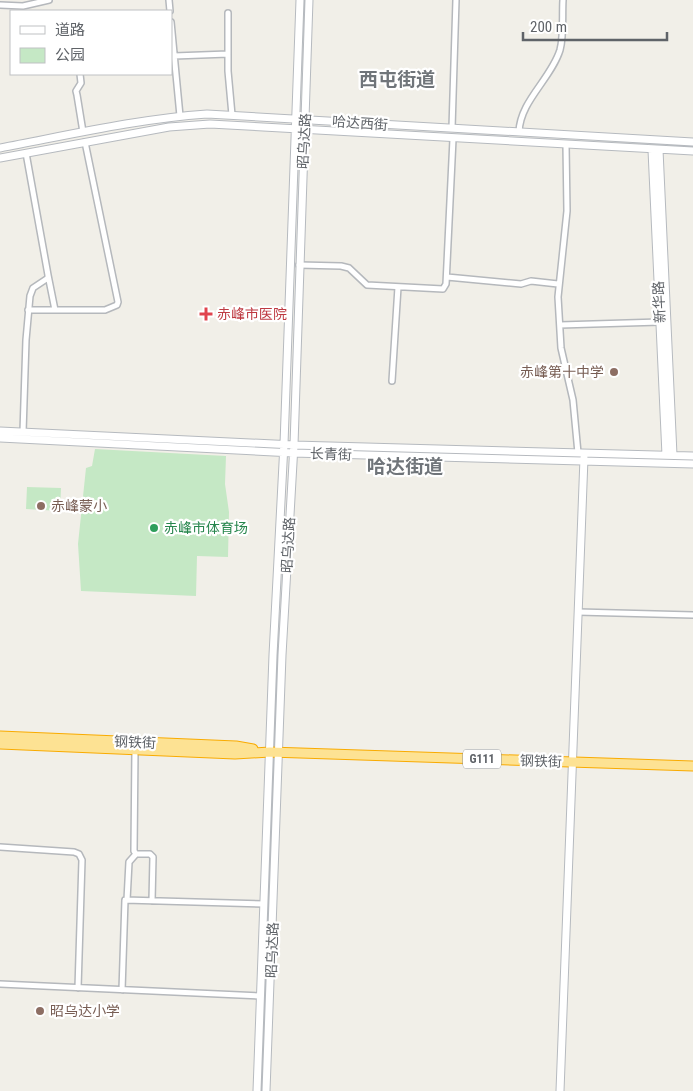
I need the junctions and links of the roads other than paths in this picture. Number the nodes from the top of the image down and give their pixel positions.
1 (49, 0) edge
2 (300, 0) edge
3 (309, 0) edge
4 (456, 0) edge
5 (563, 0) edge
6 (0, 5) edge
7 (228, 13) dead end
8 (172, 33) edge
9 (228, 54) junction
10 (174, 56) junction
11 (80, 75) edge
12 (232, 115) junction
13 (180, 116) junction
14 (296, 119) junction
15 (305, 120) junction
16 (452, 128) junction
17 (296, 130) junction
18 (305, 130) junction
19 (83, 132) junction
20 (518, 132) junction
21 (453, 138) junction
22 (85, 142) junction
23 (693, 142) edge
24 (566, 145) junction
25 (0, 148) edge
26 (655, 150) junction
27 (693, 151) edge
28 (26, 153) junction
29 (0, 158) edge
30 (299, 265) junction
31 (48, 275) junction
32 (447, 277) junction
33 (558, 284) junction
34 (398, 287) junction
35 (28, 310) junction
36 (55, 310) junction
37 (660, 322) junction
38 (560, 325) junction
39 (392, 381) dead end
40 (0, 430) edge
41 (23, 432) junction
42 (0, 438) edge
43 (284, 448) junction
44 (294, 449) junction
45 (582, 455) junction
46 (669, 455) junction
47 (693, 456) edge
48 (693, 464) edge
49 (578, 612) junction
50 (693, 615) edge
51 (0, 736) edge
52 (0, 744) edge
53 (135, 750) junction
54 (275, 753) junction
55 (573, 762) junction
56 (693, 766) edge
57 (0, 847) edge
58 (136, 854) junction
59 (127, 900) junction
60 (152, 901) junction
61 (264, 904) junction
62 (0, 984) edge
63 (78, 988) junction
64 (122, 990) junction
65 (261, 996) junction
66 (257, 1091) edge
67 (266, 1091) edge
68 (560, 1091) edge

1 - 6 street
2 - 14 main road, 昭乌达路
3 - 15 main road, 昭乌达路
4 - 16 street
5 - 20 street
7 - 9 street
8 - 10 street
9 - 10 street
9 - 12 street
10 - 13 street
11 - 19 street
12 - 13 main road, 哈达西街
12 - 14 main road, 哈达西街
13 - 19 main road, 哈达西街
14 - 15 main road, 哈达西街
14 - 17 main road, 昭乌达路
15 - 16 main road, 哈达西街
15 - 18 main road, 昭乌达路
16 - 20 main road, 哈达西街
17 - 18 main road, 哈达西街
17 - 22 main road, 哈达西街
17 - 43 main road, 昭乌达路
18 - 21 main road, 哈达西街
18 - 30 main road, 昭乌达路
19 - 25 main road, 哈达西街
20 - 23 main road, 哈达西街
21 - 24 main road, 哈达西街
21 - 32 street
22 - 28 main road, 哈达西街
22 - 36 street
24 - 26 main road, 哈达西街
24 - 33 street
26 - 27 main road, 哈达西街
26 - 37 main road, 新华路
26 - 46 main road, 新华路
28 - 29 main road, 哈达西街
28 - 31 street
30 - 34 street
30 - 44 main road, 昭乌达路
31 - 35 street
31 - 36 street
32 - 33 street
32 - 34 street
33 - 38 street
34 - 39 street
35 - 36 street
35 - 41 street
37 - 38 street
37 - 46 main road, 新华路
38 - 45 street
40 - 41 main road, 长青街
41 - 43 main road, 长青街
42 - 43 main road, 长青街
43 - 44 main road, 长青街
43 - 54 main road, 昭乌达路
44 - 45 main road, 长青街
44 - 54 main road, 昭乌达路
45 - 46 main road, 长青街
45 - 48 main road, 长青街
45 - 49 main road
46 - 47 main road, 长青街
49 - 50 street
49 - 55 main road
51 - 54 highway, 钢铁街
52 - 53 highway, 钢铁街 / G111
53 - 54 highway, 钢铁街 / G111
53 - 58 street
54 - 55 highway, 钢铁街 / G111
54 - 61 main road, 昭乌达路
54 - 67 main road, 昭乌达路
55 - 56 highway, 钢铁街 / G111
55 - 68 main road
57 - 63 street
58 - 59 street
58 - 60 street
59 - 60 street
59 - 64 street
60 - 61 street
61 - 65 main road, 昭乌达路
62 - 63 street
63 - 64 street
64 - 65 street
65 - 66 main road, 昭乌达路

